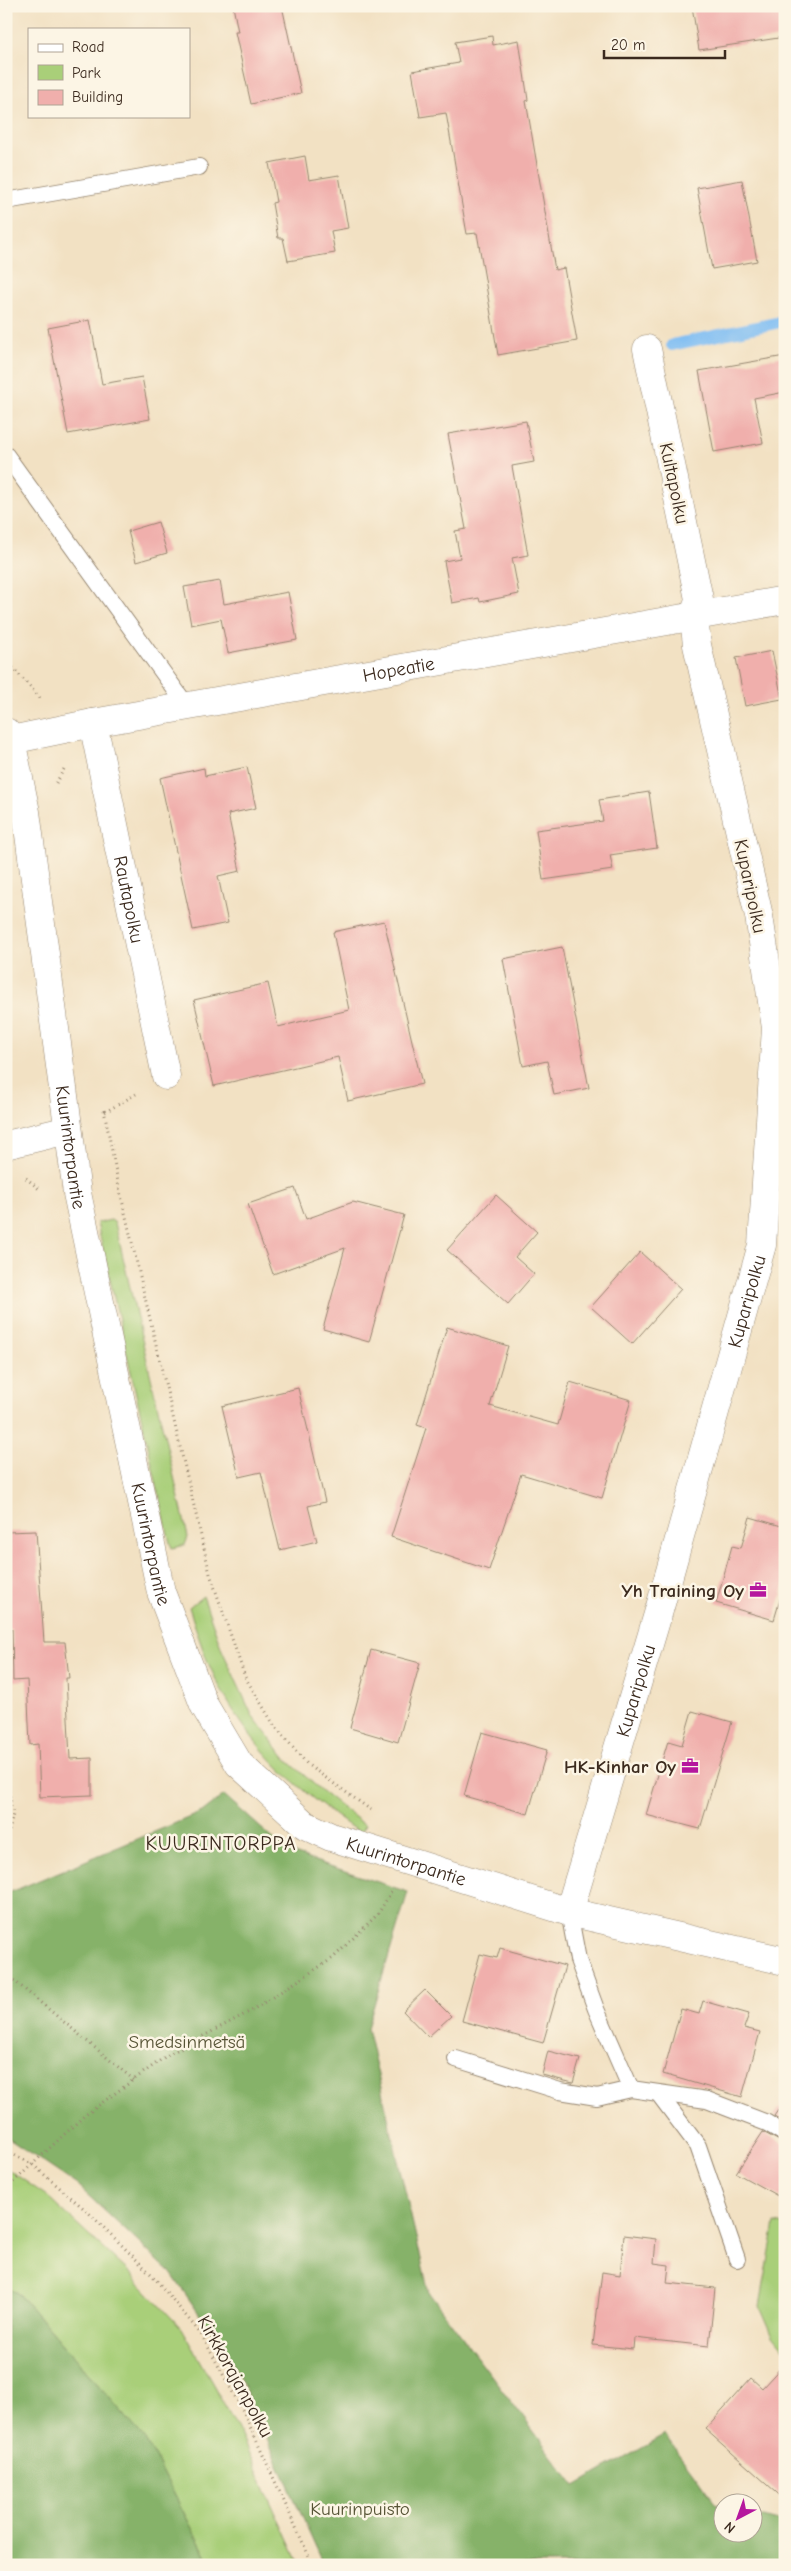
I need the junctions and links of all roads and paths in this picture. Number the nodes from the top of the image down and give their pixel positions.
1 (199, 167) dead end
2 (6, 202) edge
3 (647, 349) dead end
4 (6, 455) edge
5 (785, 600) edge
6 (694, 617) junction
7 (6, 660) edge
8 (187, 706) junction
9 (93, 723) junction
10 (56, 731) junction
11 (9, 736) edge
12 (55, 792) dead end
13 (166, 1076) dead end
14 (103, 1103) dead end
15 (68, 1130) junction
16 (8, 1145) edge
17 (42, 1192) dead end
18 (6, 1776) edge
19 (373, 1811) dead end
20 (6, 1845) edge
21 (408, 1861) junction
22 (569, 1912) junction
23 (785, 1961) edge
24 (6, 1974) edge
25 (456, 2059) dead end
26 (134, 2080) junction
27 (631, 2089) junction
28 (658, 2093) junction
29 (785, 2134) edge
30 (6, 2152) edge
31 (32, 2164) junction
32 (6, 2189) edge
33 (737, 2259) dead end
34 (313, 2565) edge

1 - 2 lane
3 - 6 street, Kultapolku
4 - 8 lane
5 - 6 street, Hopeatie
6 - 8 street, Hopeatie
6 - 22 street, Kuparipolku
7 - 10 path
8 - 9 street, Hopeatie
9 - 10 street, Hopeatie
9 - 13 street, Rautapolku
10 - 11 street, Hopeatie
10 - 12 path
11 - 15 street, Kuurintorpantie
14 - 19 path
15 - 16 street
15 - 21 street, Kuurintorpantie
16 - 17 path
18 - 20 path
21 - 22 street, Kuurintorpantie
21 - 26 path
22 - 23 street, Kuurintorpantie
22 - 27 lane
24 - 26 path
25 - 27 lane
26 - 31 path
27 - 28 lane
28 - 29 lane
28 - 33 lane
30 - 31 path, Kirkkorajanpolku
31 - 32 path
31 - 34 path, Kirkkorajanpolku

